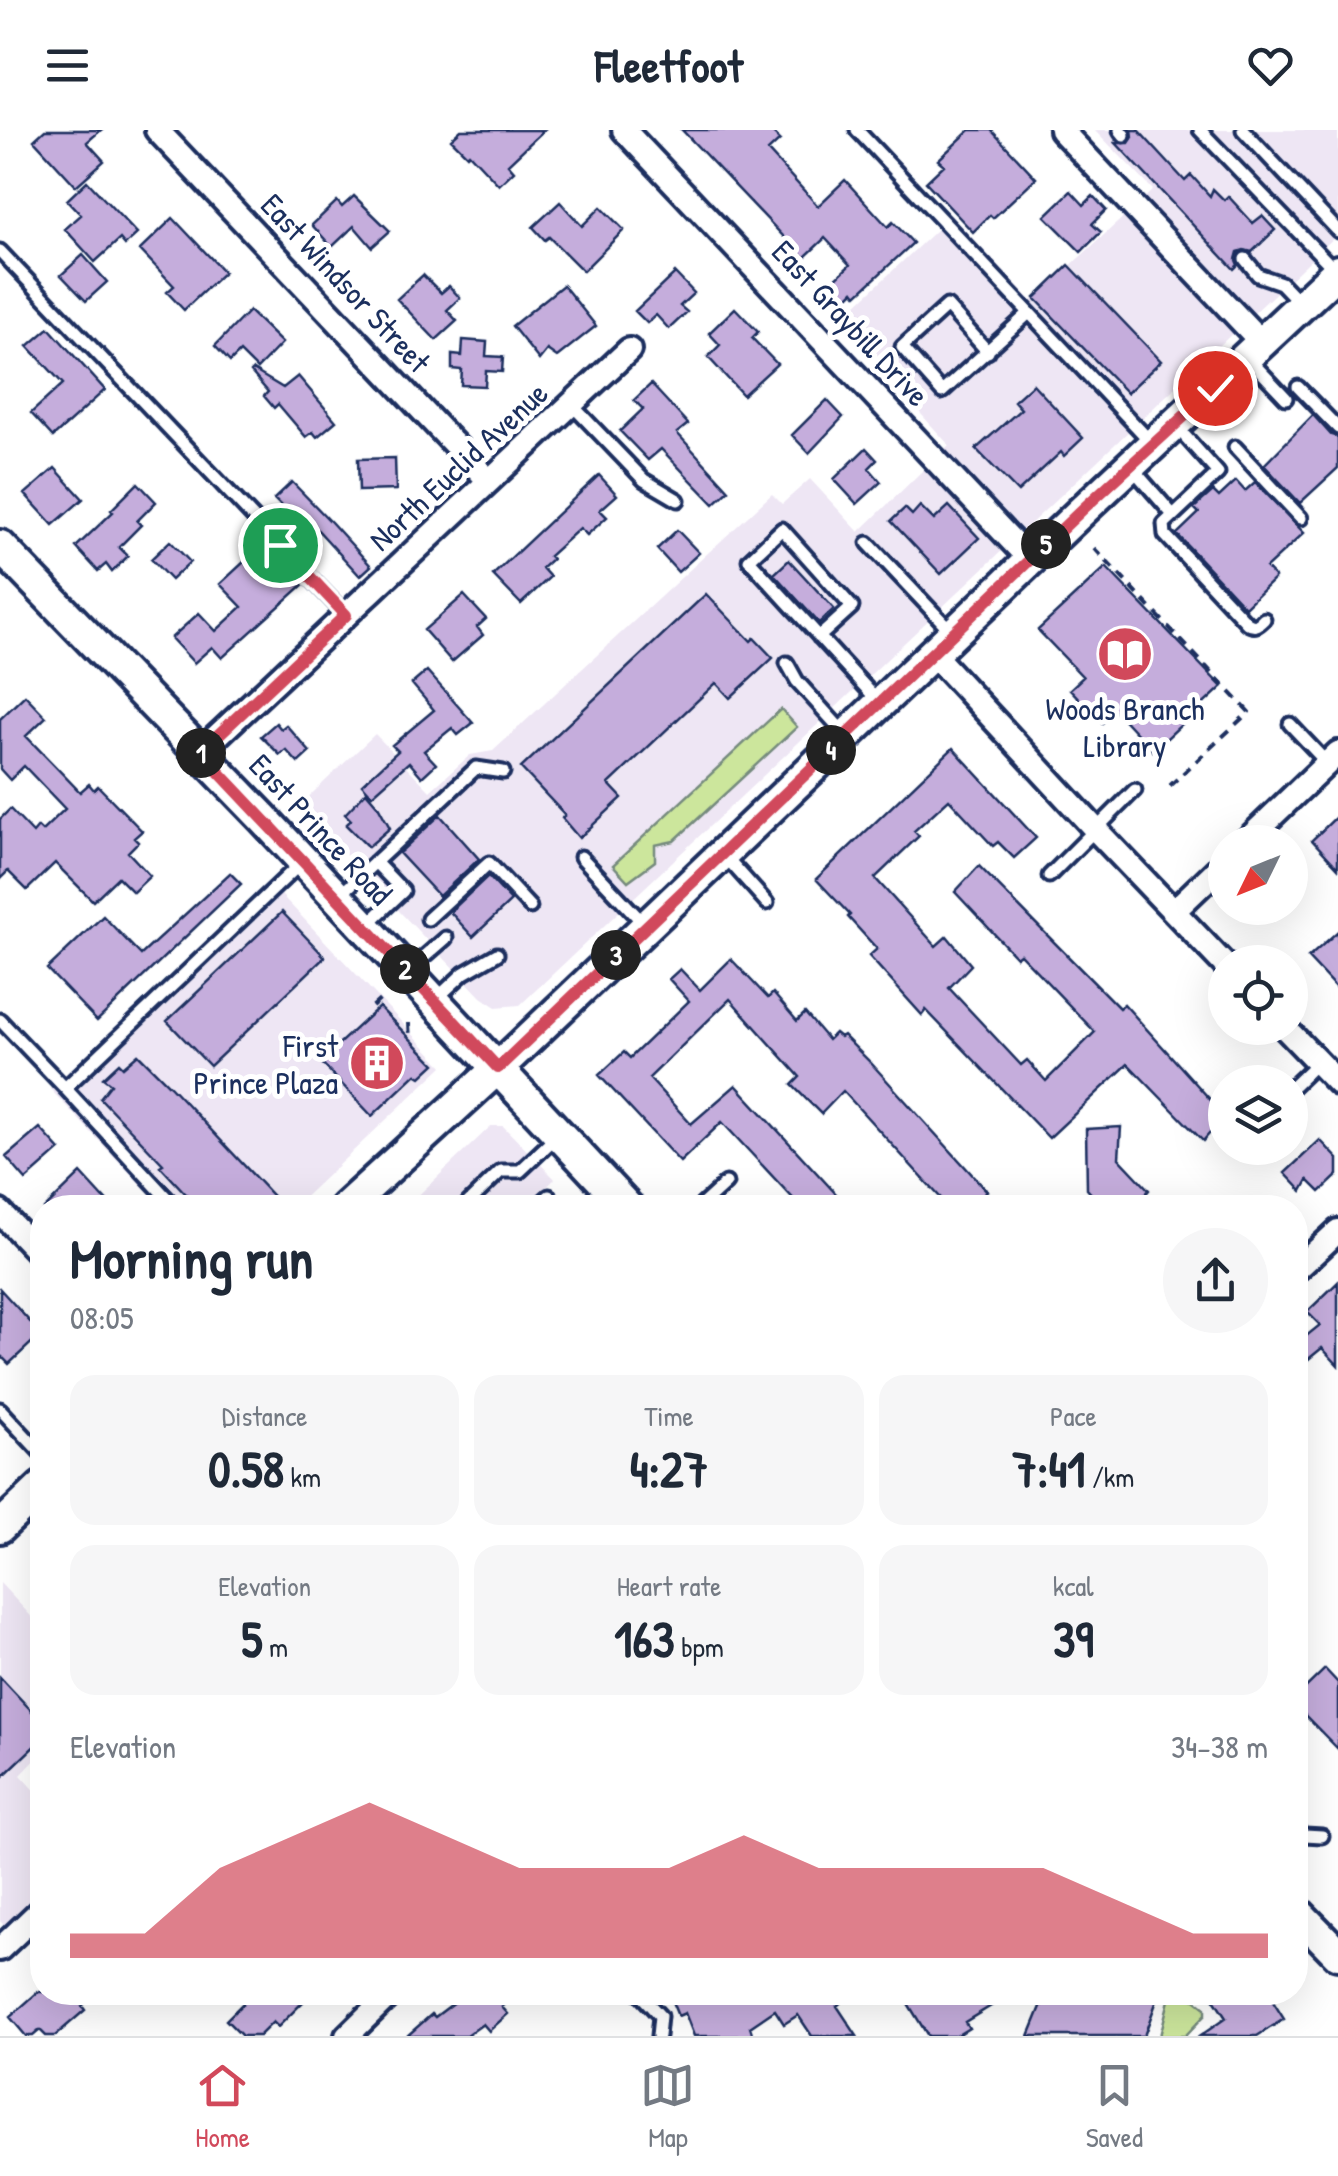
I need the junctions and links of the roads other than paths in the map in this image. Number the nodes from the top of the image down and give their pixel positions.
1 (157, 130) edge
2 (624, 130) edge
3 (857, 130) edge
4 (1061, 130) edge
5 (1200, 130) edge
6 (1243, 130) edge
7 (1338, 231) edge
8 (0, 251) edge
9 (1244, 259) dead end
10 (1338, 271) edge
11 (1302, 305) junction
12 (1028, 314) junction
13 (629, 350) dead end
14 (1255, 350) junction
15 (988, 352) junction
16 (1298, 387) dead end
17 (1286, 398) dead end
18 (571, 404) junction
19 (1338, 428) edge
20 (1164, 435) junction
21 (1235, 447) dead end
22 (1130, 466) junction
23 (489, 481) junction
24 (678, 500) dead end
25 (1173, 516) junction
26 (1301, 518) dead end
27 (868, 543) dead end
28 (0, 546) edge
29 (1030, 560) junction
30 (346, 615) junction
31 (1264, 619) dead end
32 (819, 637) junction
33 (942, 643) junction
34 (787, 663) dead end
35 (880, 703) junction
36 (1290, 724) dead end
37 (846, 735) junction
38 (200, 752) junction
39 (1333, 758) edge
40 (503, 772) dead end
41 (1134, 790) dead end
42 (1263, 825) edge
43 (1096, 830) junction
44 (722, 853) junction
45 (580, 857) dead end
46 (303, 861) junction
47 (376, 862) junction
48 (1049, 876) dead end
49 (1208, 878) edge
50 (337, 898) junction
51 (767, 903) dead end
52 (530, 907) dead end
53 (1174, 911) junction
54 (428, 919) dead end
55 (646, 926) junction
56 (365, 927) junction
57 (446, 938) dead end
58 (1208, 947) edge
59 (497, 954) dead end
60 (408, 972) junction
61 (434, 1000) junction
62 (0, 1020) edge
63 (1302, 1045) edge
64 (1318, 1062) junction
65 (498, 1068) junction
66 (1308, 1072) edge
67 (1338, 1083) edge
68 (65, 1088) junction
69 (559, 1134) junction
70 (726, 1183) dead end
71 (164, 1195) edge
72 (359, 1195) edge
73 (476, 1195) edge
74 (616, 1195) edge
75 (713, 1195) edge
76 (0, 1212) edge
77 (1338, 1231) edge
78 (30, 1243) edge
79 (1308, 1260) edge
80 (0, 1409) edge
81 (30, 1441) edge
82 (30, 1498) edge
83 (0, 1527) edge
84 (1308, 1835) edge
85 (1322, 1836) dead end
86 (30, 1920) edge
87 (1308, 1923) edge
88 (0, 1949) edge
89 (1338, 1954) edge
90 (379, 2005) edge
91 (650, 2005) edge
92 (347, 2036) edge
93 (658, 2036) edge

1 - 23 street, East Windsor Street
2 - 29 street, East Graybill Drive
3 - 12 lane
4 - 14 street
5 - 10 lane
6 - 7 lane
8 - 30 lane
9 - 11 lane
10 - 11 main road
11 - 14 main road
12 - 15 lane
12 - 20 lane
13 - 18 street, North Euclid Avenue
14 - 17 lane
14 - 20 main road
15 - 15 lane
16 - 19 lane
18 - 23 street, North Euclid Avenue
18 - 24 lane
20 - 22 main road
20 - 25 lane
21 - 26 lane
22 - 25 lane
22 - 29 main road
23 - 30 street, North Euclid Avenue
25 - 31 lane
27 - 33 lane
28 - 38 main road, East Prince Road
29 - 33 main road
30 - 38 street, North Euclid Avenue
32 - 32 lane
32 - 35 lane
33 - 35 main road
33 - 43 street
34 - 37 lane
35 - 37 main road
36 - 39 lane
37 - 44 main road
38 - 46 main road, East Prince Road
39 - 42 street
40 - 47 lane
41 - 43 lane
43 - 48 lane
43 - 53 street
44 - 51 lane
44 - 55 main road
45 - 55 lane
46 - 50 main road, East Prince Road
46 - 68 lane
47 - 50 lane
47 - 56 lane
49 - 53 street
50 - 56 main road, East Prince Road
52 - 54 lane
53 - 58 street
55 - 65 main road
56 - 60 main road, East Prince Road
57 - 60 lane
59 - 61 lane
60 - 61 main road, East Prince Road
61 - 65 main road, East Prince Road
62 - 68 lane
63 - 64 street
64 - 66 lane
64 - 67 street
65 - 69 main road, East Prince Road
65 - 72 main road
68 - 71 lane
69 - 73 lane
69 - 74 main road, East Prince Road
70 - 75 lane
76 - 78 street
77 - 79 street
80 - 81 lane
82 - 83 main road
84 - 85 lane
86 - 88 street
87 - 89 main road
90 - 92 street
91 - 93 lane

